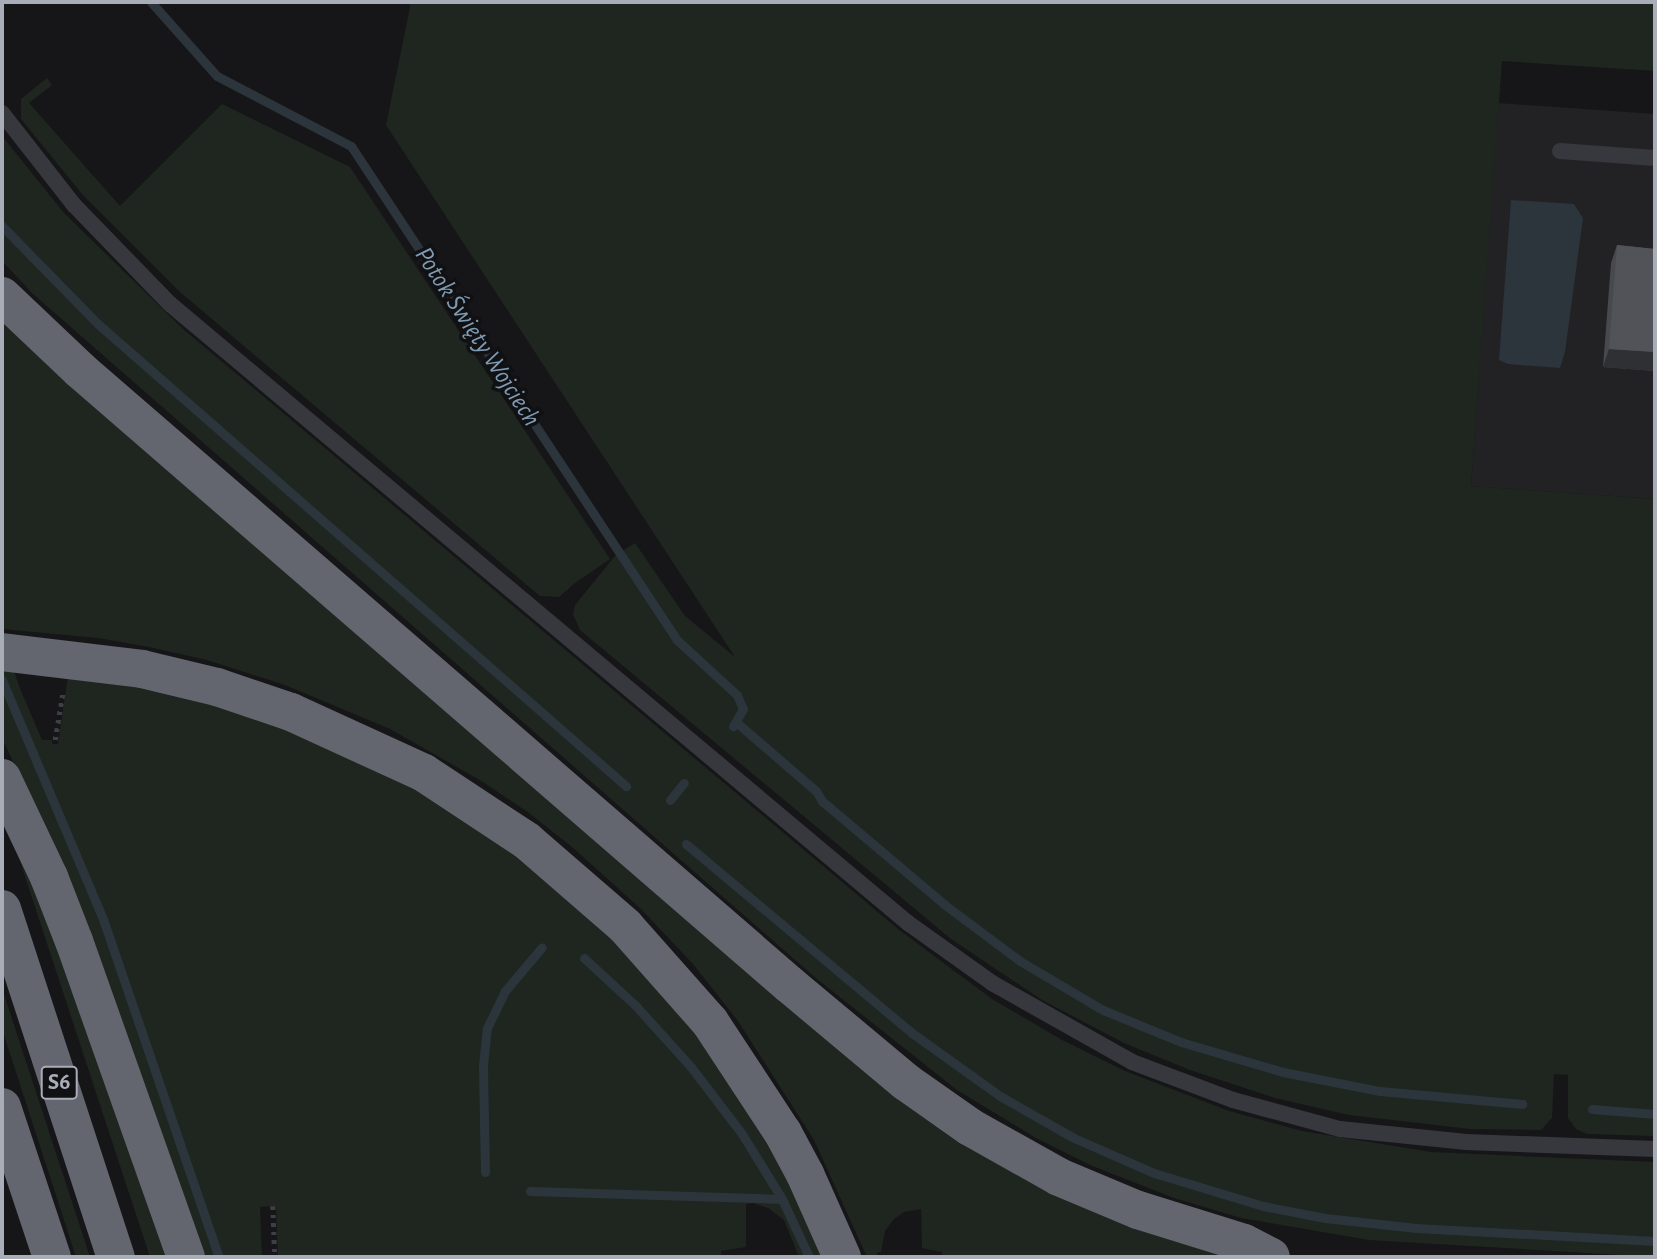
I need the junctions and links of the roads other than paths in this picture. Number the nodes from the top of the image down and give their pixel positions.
1 (2, 113) edge
2 (1560, 151) dead end
3 (1655, 158) edge
4 (2, 296) edge
5 (4, 652) edge
6 (2, 778) edge
7 (2, 909) edge
8 (2, 1107) edge
9 (1655, 1149) edge
10 (52, 1257) edge
11 (116, 1257) edge
12 (186, 1257) edge
13 (842, 1257) edge
14 (1270, 1257) edge

1 - 9 lane
2 - 3 lane
4 - 14 highway
5 - 13 highway
6 - 12 highway
7 - 11 highway, S6
8 - 10 highway

